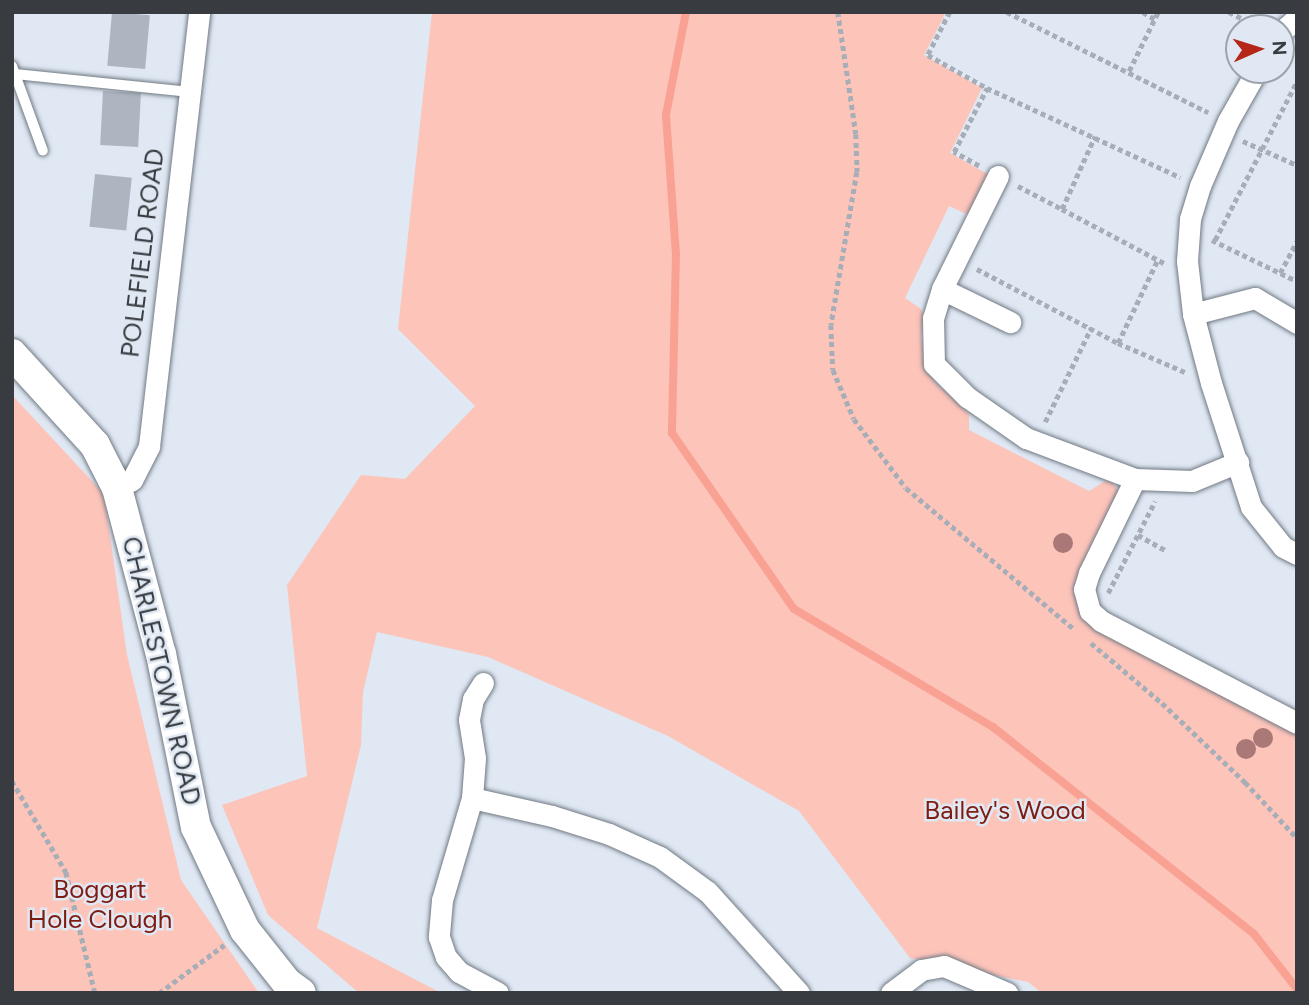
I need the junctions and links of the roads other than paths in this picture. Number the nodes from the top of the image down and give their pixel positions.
1 (199, 12) edge
2 (14, 70) edge
3 (1249, 84) edge
4 (190, 92) junction
5 (43, 151) dead end
6 (998, 176) dead end
7 (942, 289) junction
8 (1193, 314) junction
9 (1010, 322) dead end
10 (1297, 323) edge
11 (12, 354) edge
12 (1238, 462) junction
13 (1135, 479) junction
14 (117, 488) junction
15 (1297, 554) edge
16 (483, 683) dead end
17 (1297, 723) edge
18 (472, 798) junction
19 (301, 993) edge
20 (498, 993) edge
21 (799, 993) edge
22 (891, 993) edge
23 (1007, 993) edge

1 - 4 street, POLEFIELD ROAD
2 - 4 lane
2 - 5 lane
3 - 8 street
4 - 14 street, POLEFIELD ROAD
6 - 7 street
7 - 9 street
7 - 13 street
8 - 10 street
8 - 12 street
11 - 14 street, CHARLESTOWN ROAD
12 - 13 street
12 - 15 street
13 - 17 street
14 - 19 street, CHARLESTOWN ROAD
16 - 18 street
18 - 20 street
18 - 21 street
22 - 23 street

